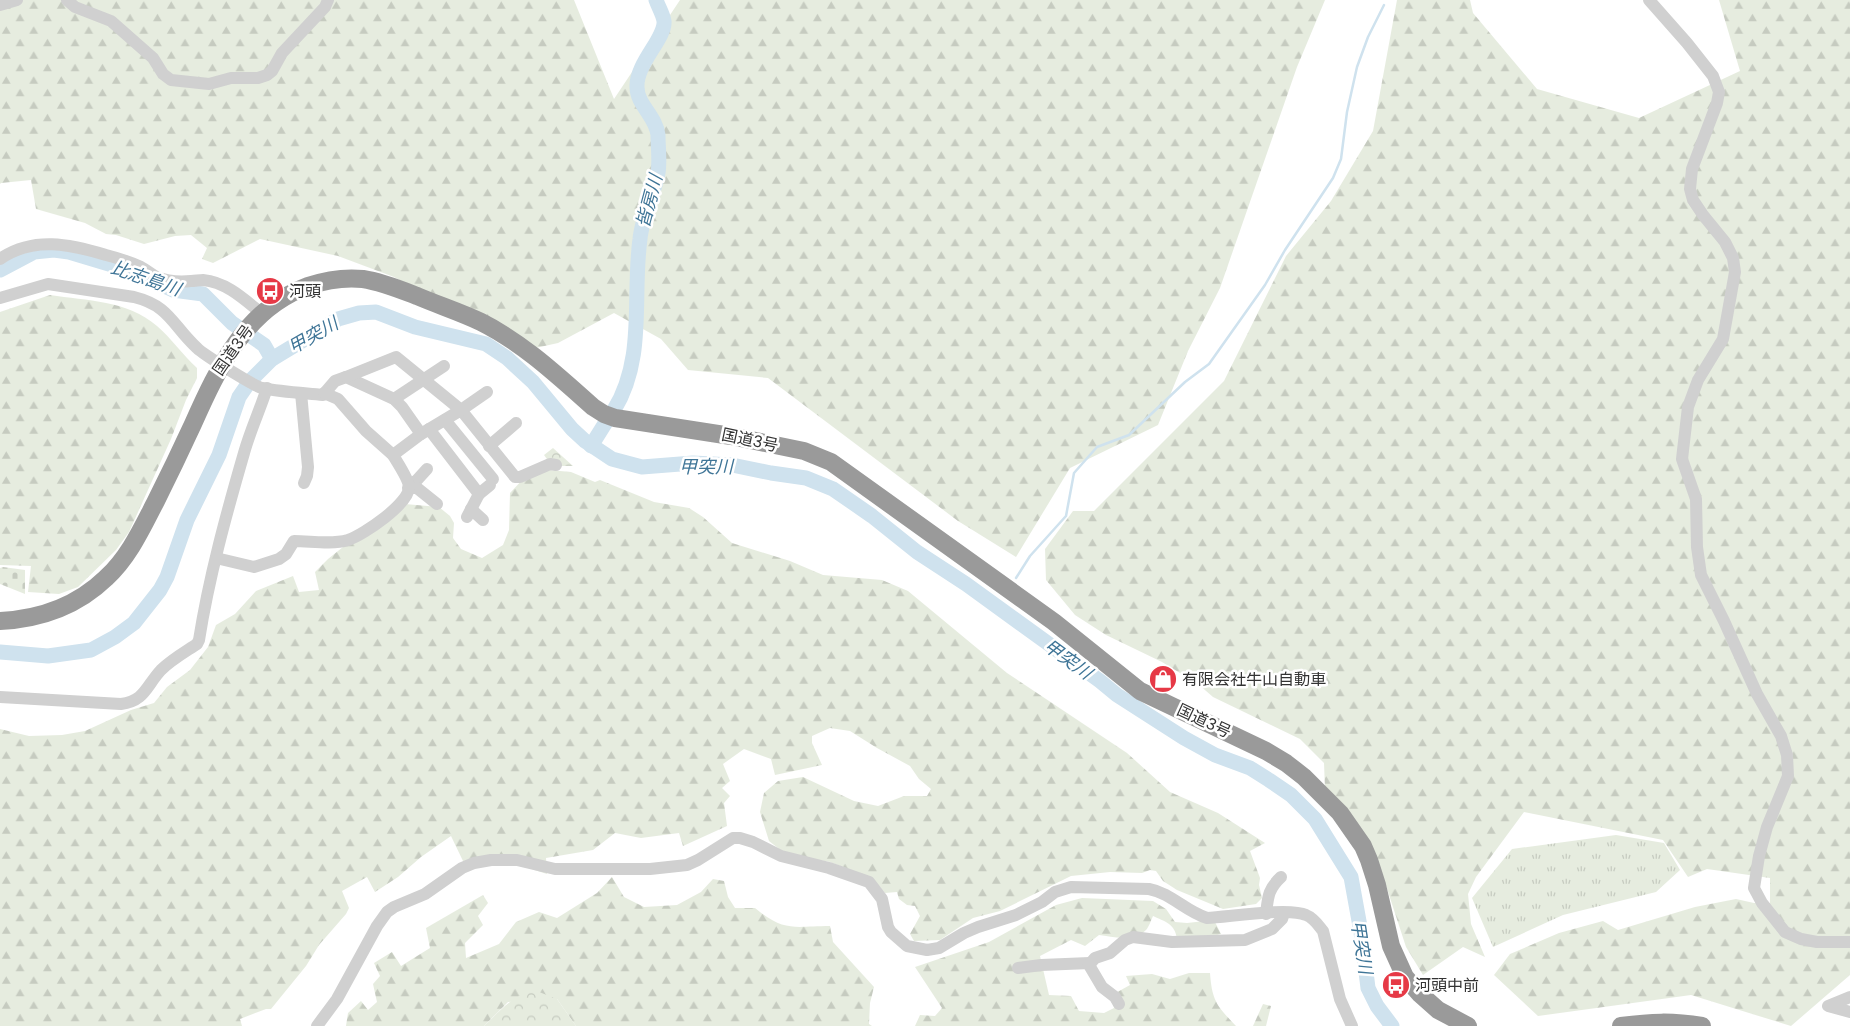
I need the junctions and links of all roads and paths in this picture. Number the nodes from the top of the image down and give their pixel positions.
1 (17, 0) edge
2 (67, 0) edge
3 (328, 0) edge
4 (1649, 0) edge
5 (0, 5) edge
6 (0, 259) edge
7 (0, 298) edge
8 (261, 313) junction
9 (444, 366) dead end
10 (227, 367) junction
11 (346, 377) junction
12 (424, 380) junction
13 (264, 388) junction
14 (488, 392) dead end
15 (301, 393) junction
16 (324, 393) junction
17 (394, 399) junction
18 (461, 410) junction
19 (445, 420) junction
20 (516, 423) dead end
21 (425, 431) junction
22 (489, 446) junction
23 (393, 455) junction
24 (556, 465) dead end
25 (427, 469) dead end
26 (304, 484) dead end
27 (409, 486) junction
28 (479, 494) junction
29 (437, 504) dead end
30 (483, 520) dead end
31 (216, 558) junction
32 (0, 621) edge
33 (0, 697) edge
34 (1281, 877) dead end
35 (1284, 913) junction
36 (1266, 914) junction
37 (1850, 942) edge
38 (1090, 963) junction
39 (1018, 968) dead end
40 (1850, 997) edge
41 (1119, 1004) dead end
42 (1850, 1012) edge
43 (317, 1026) edge
44 (1352, 1026) edge
45 (1468, 1026) edge
46 (1621, 1026) edge
47 (1702, 1026) edge

1 - 5 street
2 - 3 street
4 - 37 street
6 - 8 street
7 - 10 street
8 - 10 highway, 国道3号
8 - 45 highway, 国道3号
9 - 12 street
10 - 13 street
10 - 32 highway, 国道3号
11 - 12 street
11 - 16 street
11 - 17 street
12 - 17 street
12 - 18 street
13 - 15 street
13 - 31 street
14 - 18 street
15 - 16 street
15 - 26 street
16 - 23 street
17 - 21 street
18 - 19 street
18 - 22 street
19 - 21 street
19 - 28 street
20 - 22 street
21 - 23 street
21 - 28 street
22 - 24 street
23 - 27 street
25 - 27 street
27 - 29 street
27 - 31 street
28 - 30 street
31 - 33 street
34 - 36 street
35 - 36 street
35 - 38 street
35 - 44 street
36 - 43 street
38 - 39 street
38 - 41 street
40 - 42 street
46 - 47 highway

